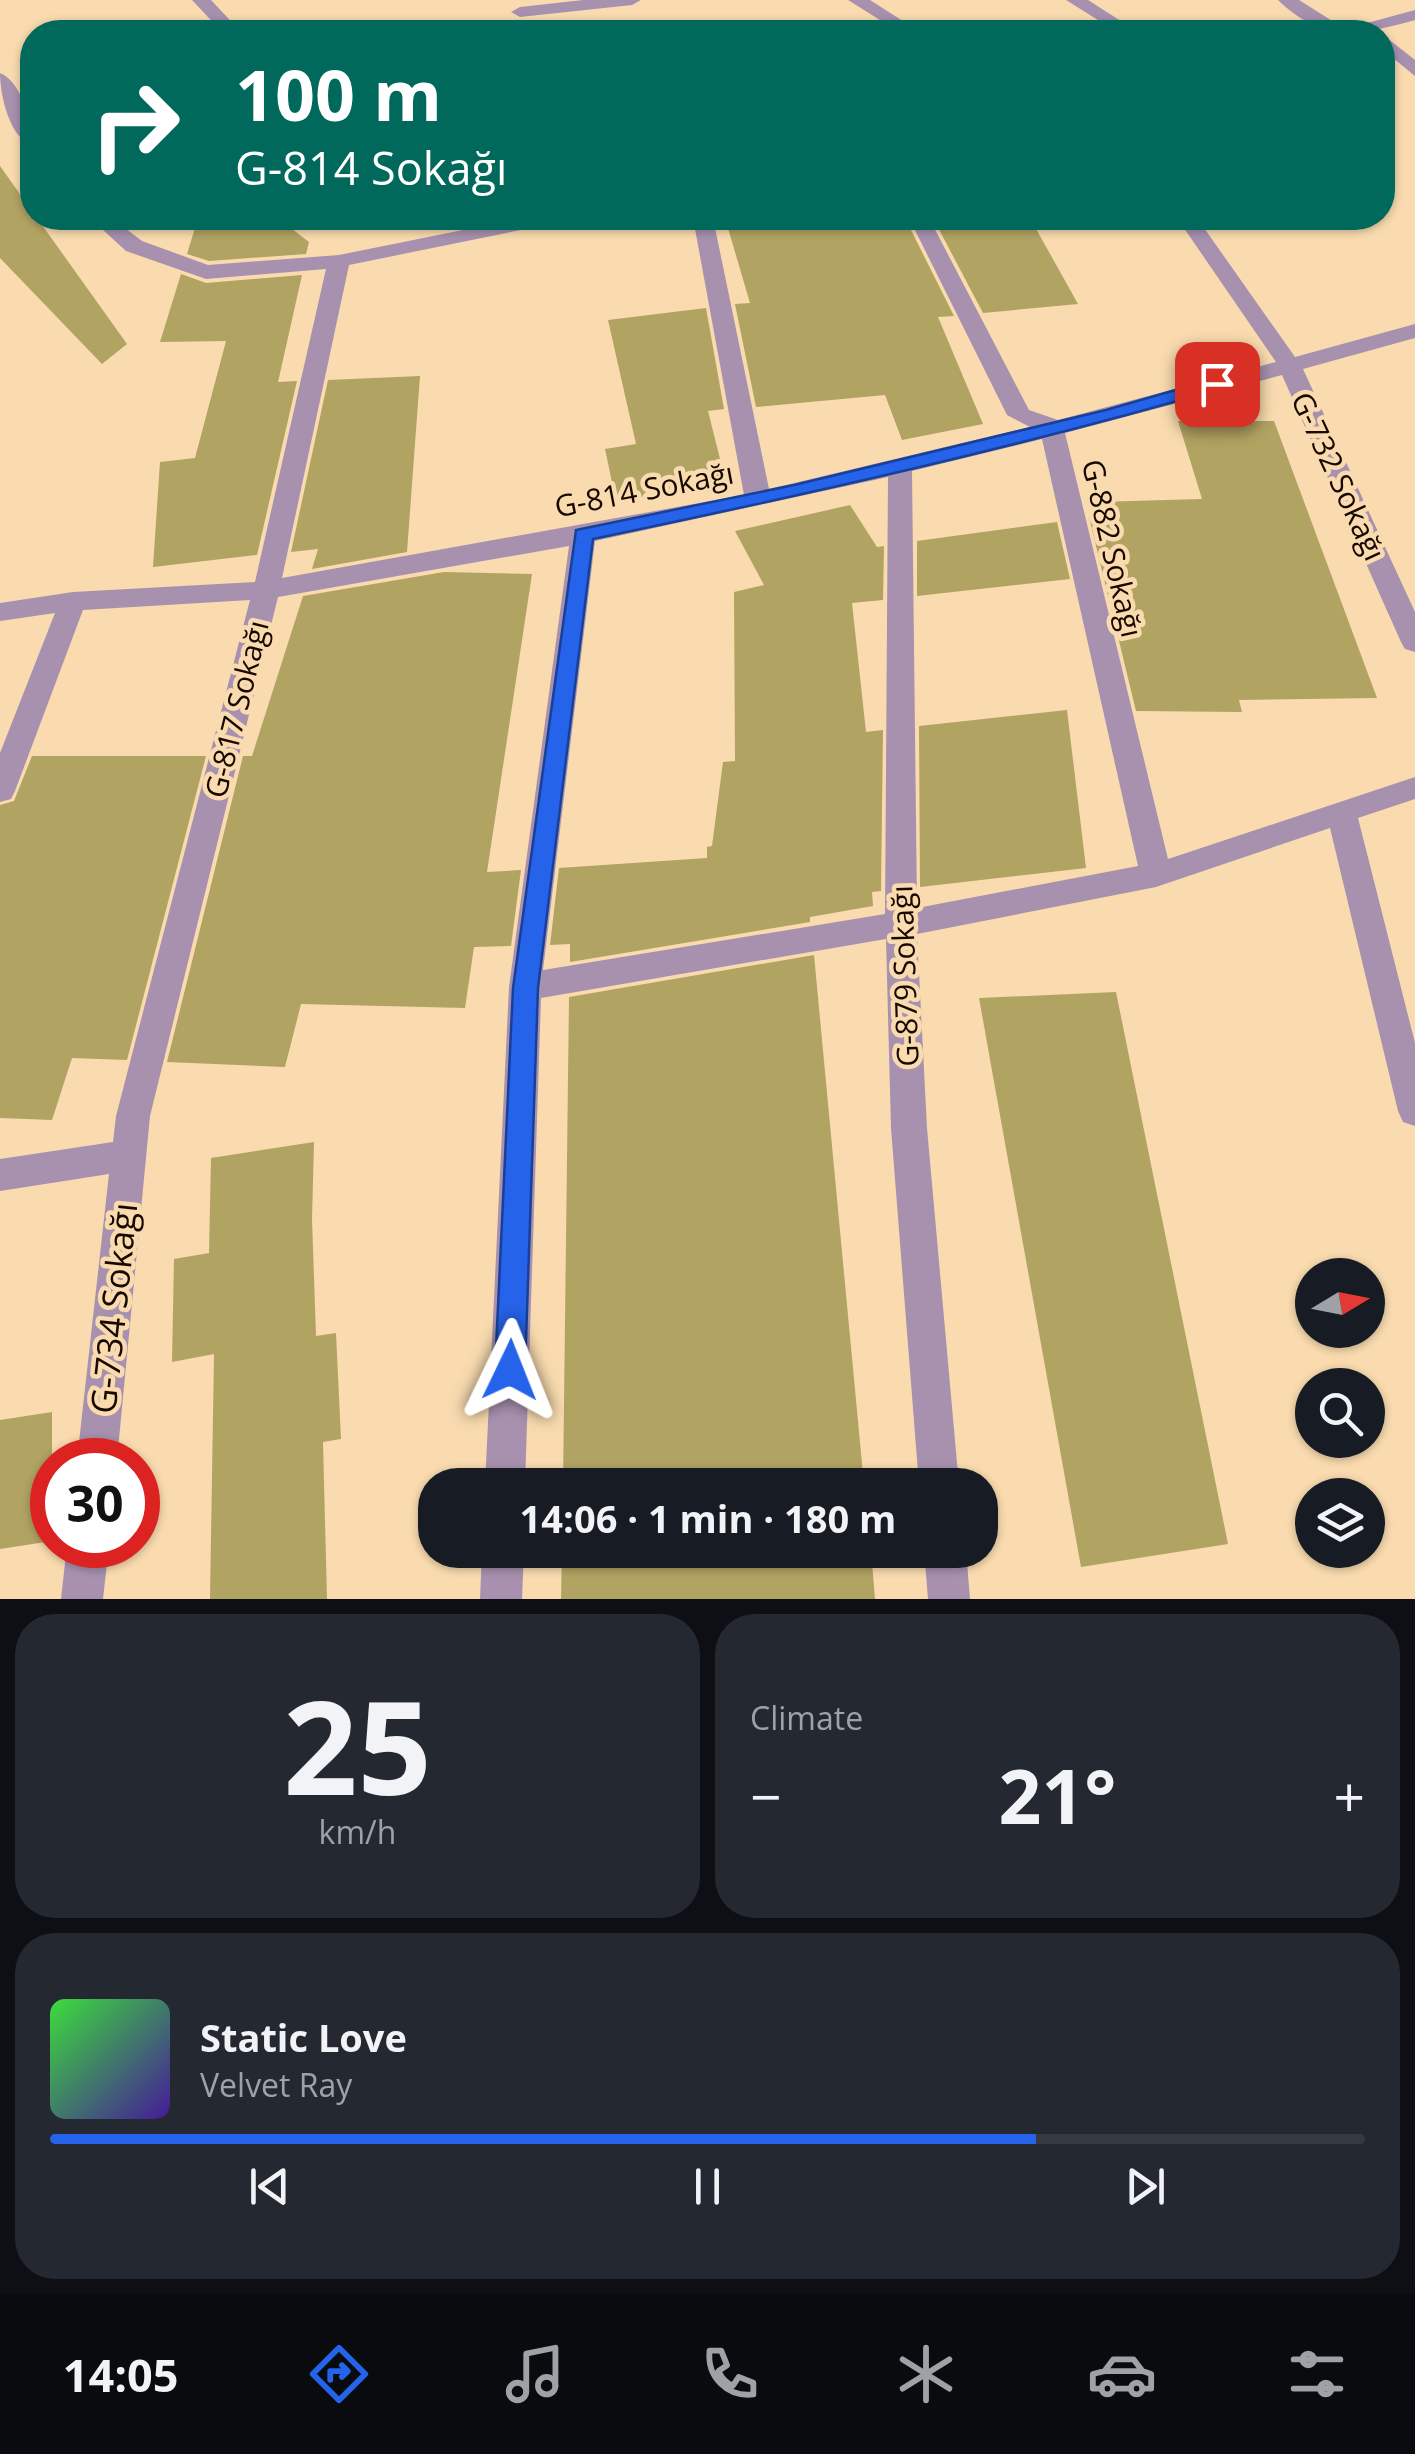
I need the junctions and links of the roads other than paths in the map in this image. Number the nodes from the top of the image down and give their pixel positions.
1 (200, 0) edge
2 (632, 0) edge
3 (857, 0) edge
4 (1075, 0) edge
5 (1287, 0) edge
6 (512, 6) edge
7 (220, 20) edge
8 (891, 20) edge
9 (1109, 20) edge
10 (1319, 20) edge
11 (1395, 54) edge
12 (1415, 70) edge
13 (0, 79) edge
14 (20, 116) edge
15 (115, 230) edge
16 (465, 230) edge
17 (489, 230) edge
18 (706, 230) edge
19 (926, 230) edge
20 (1195, 230) edge
21 (469, 234) junction
22 (339, 261) junction
23 (1415, 331) edge
24 (1288, 363) junction
25 (1052, 426) junction
26 (900, 465) junction
27 (758, 500) junction
28 (583, 535) junction
29 (266, 590) junction
30 (72, 601) junction
31 (0, 612) edge
32 (1415, 642) edge
33 (1415, 788) edge
34 (0, 791) edge
35 (1341, 812) junction
36 (1156, 875) junction
37 (900, 924) junction
38 (525, 988) junction
39 (1415, 1111) edge
40 (129, 1155) junction
41 (0, 1175) edge
42 (99, 1438) edge
43 (507, 1468) edge
44 (938, 1468) edge
45 (85, 1568) edge
46 (502, 1568) edge
47 (946, 1568) edge
48 (82, 1599) edge
49 (501, 1599) edge
50 (949, 1599) edge

1 - 7 street
2 - 6 street
3 - 8 street
4 - 9 street
5 - 10 street
11 - 12 street
13 - 14 street
15 - 22 street
16 - 21 street
17 - 21 street
18 - 27 street
19 - 25 street, G-882 Sokağı
20 - 24 street, G-732 Sokağı
21 - 22 street
22 - 29 street, G-817 Sokağı
23 - 24 street, G-814 Sokağı
24 - 25 street, G-814 Sokağı
24 - 32 street, G-732 Sokağı
25 - 26 street, G-814 Sokağı
25 - 36 street, G-882 Sokağı
26 - 27 street, G-814 Sokağı
26 - 37 street, G-879 Sokağı
27 - 28 street, G-814 Sokağı
28 - 29 street, G-814 Sokağı
28 - 38 street
29 - 30 street, G-814 Sokağı
29 - 40 street, G-817 Sokağı
30 - 31 street, G-814 Sokağı
30 - 34 street
33 - 35 street
35 - 36 street
35 - 39 street
36 - 37 street
37 - 38 street
37 - 44 street, G-879 Sokağı
38 - 43 street
40 - 41 street
40 - 42 street, G-734 Sokağı
45 - 48 street
46 - 49 street
47 - 50 street

